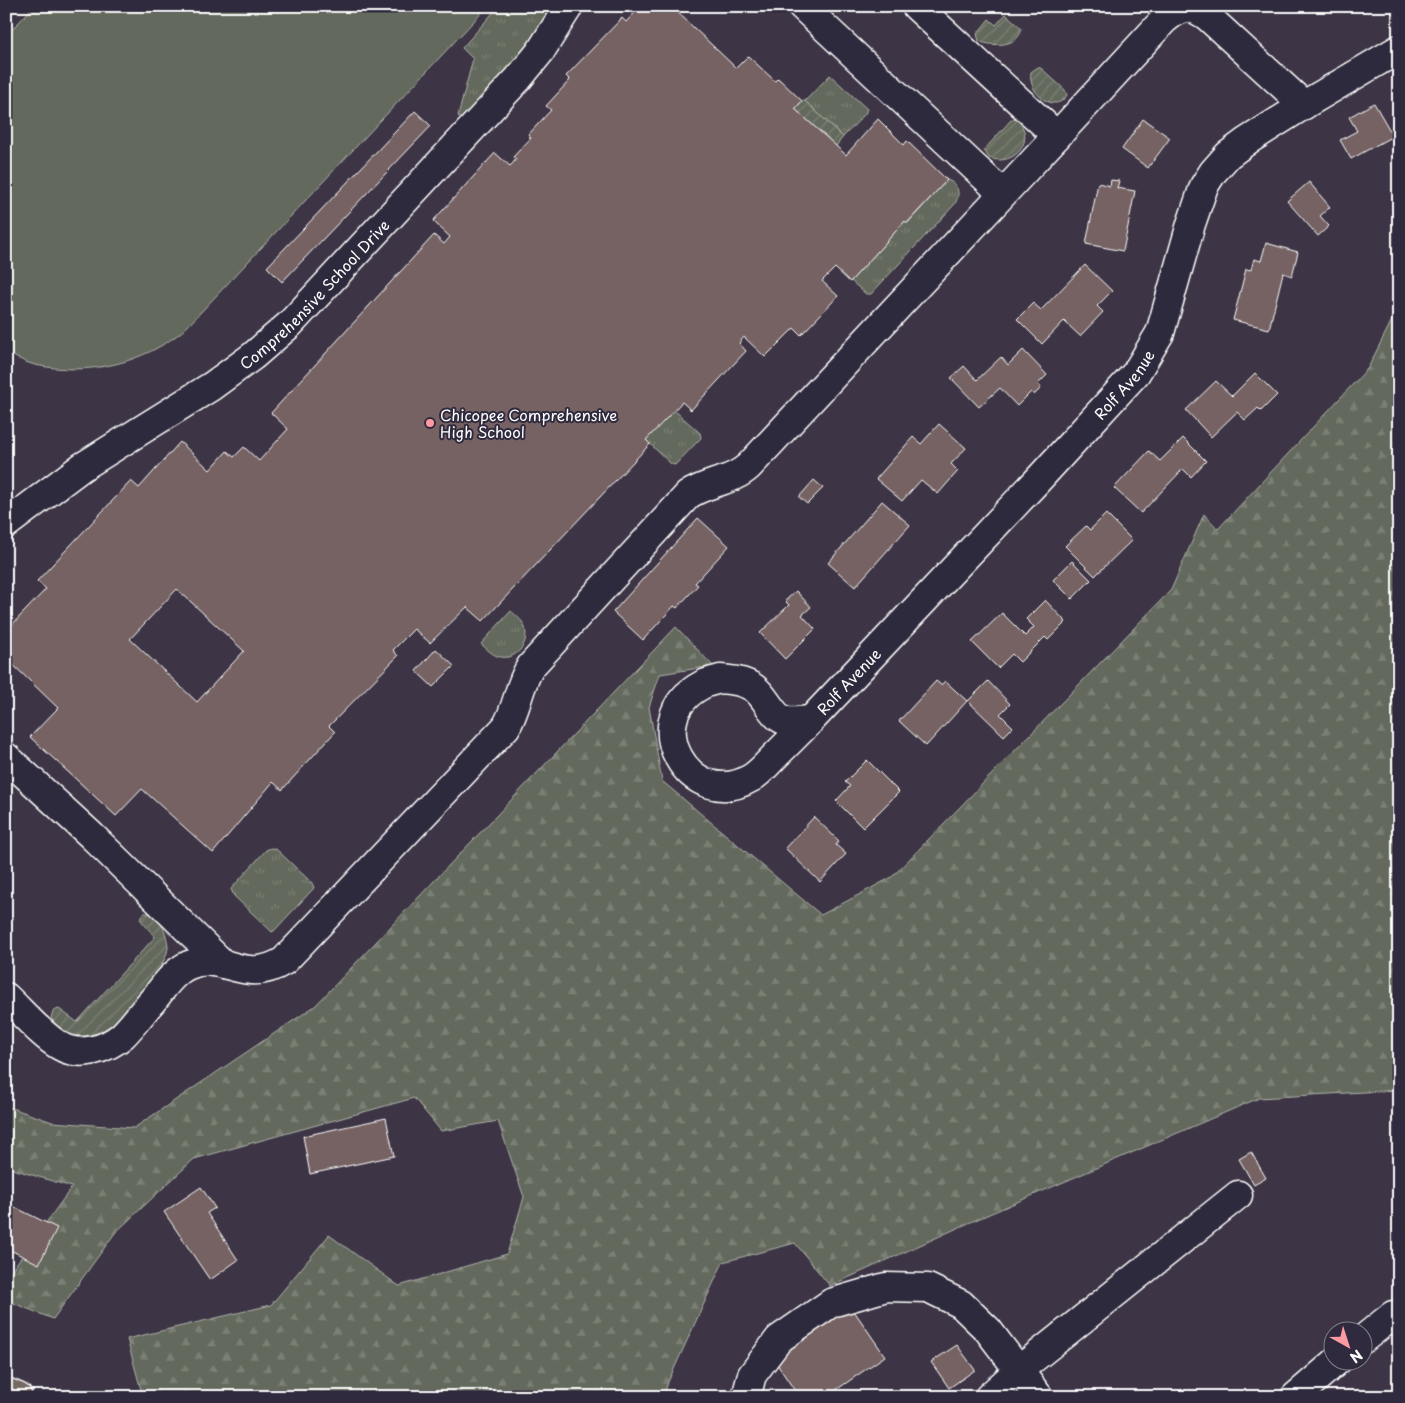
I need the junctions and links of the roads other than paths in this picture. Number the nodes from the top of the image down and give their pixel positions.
1 (569, 6) edge
2 (802, 6) edge
3 (916, 6) edge
4 (1198, 8) edge
5 (1399, 49) edge
6 (1304, 105) junction
7 (1057, 136) junction
8 (1002, 193) junction
9 (6, 524) edge
10 (811, 720) junction
11 (6, 757) edge
12 (223, 964) junction
13 (6, 997) edge
14 (1238, 1195) dead end
15 (1399, 1323) edge
16 (1372, 1332) edge
17 (1019, 1370) junction
18 (1326, 1370) edge
19 (6, 1392) edge
20 (18, 1397) edge
21 (746, 1397) edge
22 (989, 1397) edge
23 (1039, 1397) edge
24 (1295, 1397) edge

1 - 9 street, Comprehensive School Drive
2 - 8 street
3 - 7 street
4 - 6 street
4 - 7 street
5 - 6 street, Rolf Avenue
6 - 10 street, Rolf Avenue
7 - 8 street
8 - 12 street
10 - 10 street, Rolf Avenue
11 - 12 street
12 - 13 street
14 - 17 street
15 - 16 street
17 - 21 street
17 - 22 street
17 - 23 street
18 - 24 street
19 - 20 main road

